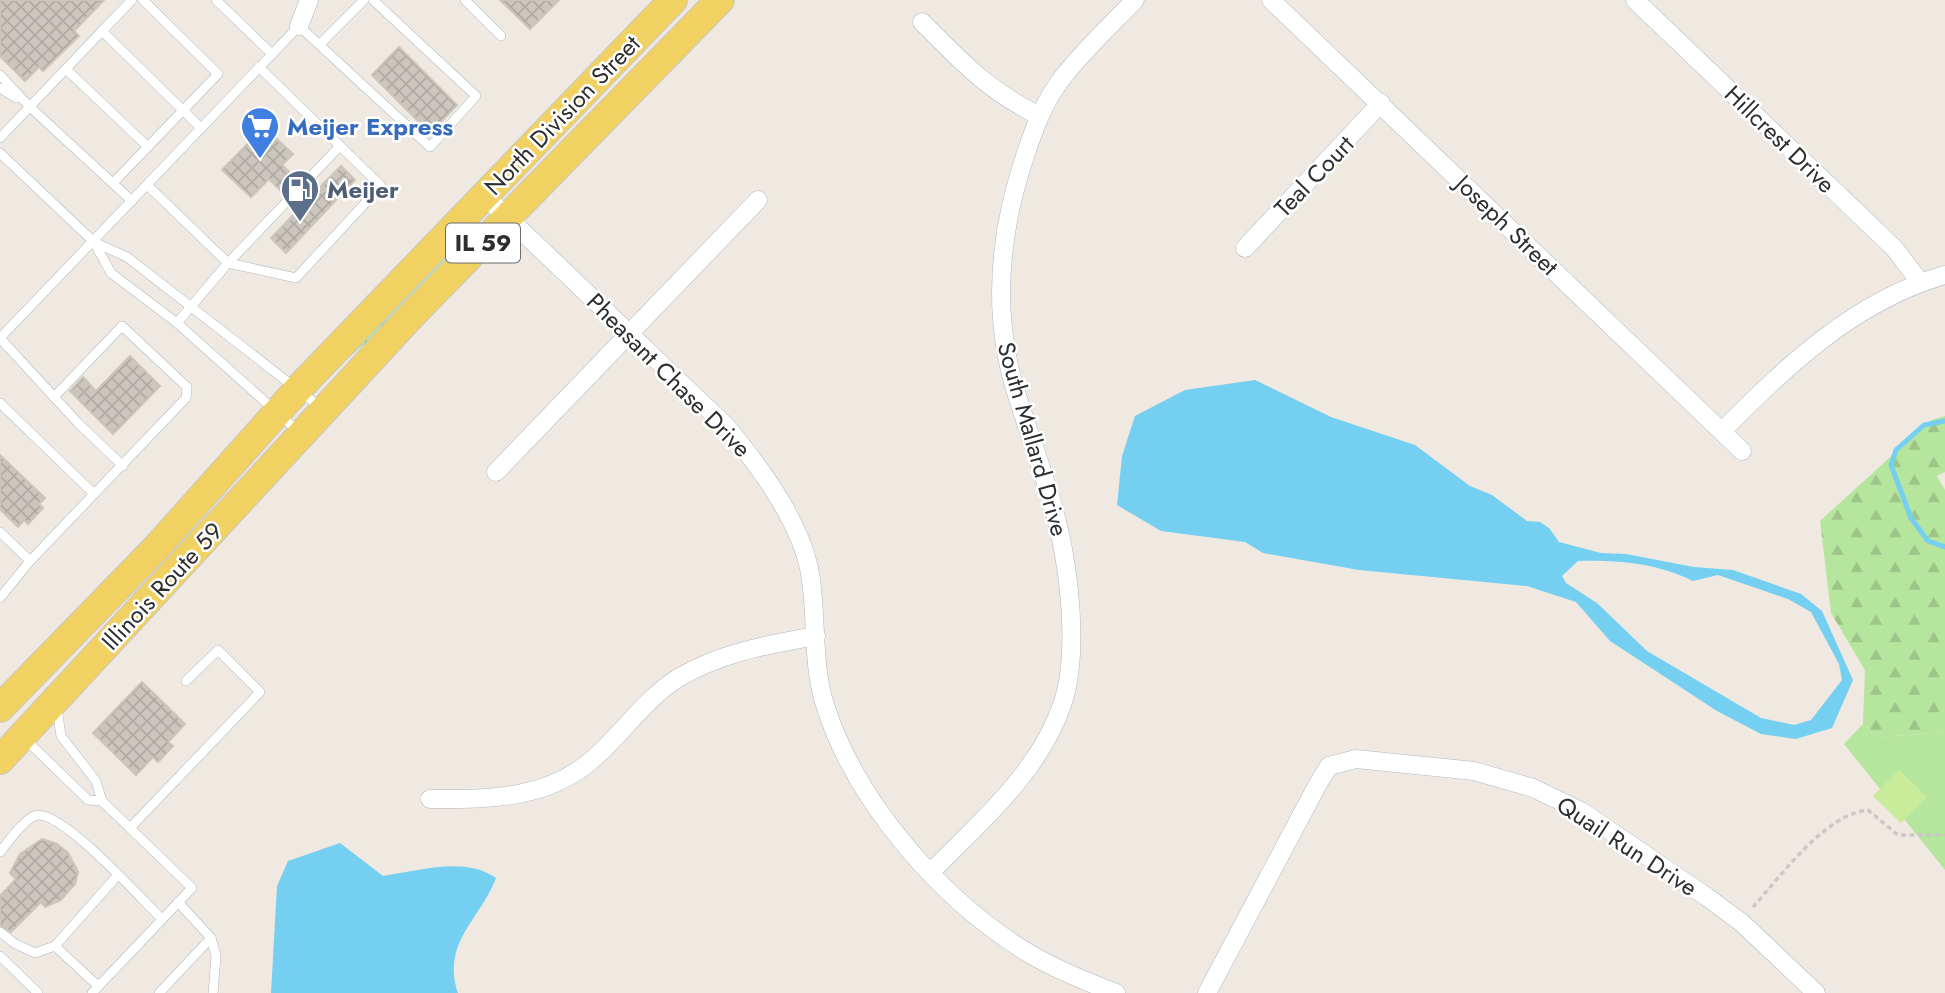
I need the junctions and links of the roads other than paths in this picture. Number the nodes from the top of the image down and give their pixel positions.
1 (132, 0) edge
2 (142, 0) edge
3 (216, 0) edge
4 (309, 0) edge
5 (364, 0) edge
6 (373, 0) edge
7 (465, 0) edge
8 (673, 0) edge
9 (720, 0) edge
10 (1135, 0) edge
11 (1271, 0) edge
12 (1635, 0) edge
13 (922, 22) dead end
14 (299, 26) junction
15 (102, 31) junction
16 (501, 36) dead end
17 (321, 43) junction
18 (272, 54) junction
19 (259, 67) junction
20 (66, 69) junction
21 (0, 75) edge
22 (0, 88) edge
23 (1381, 103) junction
24 (30, 107) junction
25 (183, 111) junction
26 (1039, 116) junction
27 (201, 128) junction
28 (0, 138) edge
29 (340, 146) junction
30 (148, 147) junction
31 (0, 153) edge
32 (113, 183) junction
33 (147, 185) junction
34 (484, 195) junction
35 (758, 200) dead end
36 (132, 201) junction
37 (508, 217) junction
38 (94, 242) junction
39 (1245, 248) dead end
40 (228, 262) junction
41 (1945, 275) edge
42 (1920, 282) junction
43 (192, 306) junction
44 (177, 323) junction
45 (629, 333) junction
46 (0, 338) edge
47 (299, 388) junction
48 (54, 397) junction
49 (0, 402) edge
50 (324, 411) junction
51 (278, 413) junction
52 (1722, 431) junction
53 (302, 435) junction
54 (1742, 451) dead end
55 (122, 466) junction
56 (496, 472) dead end
57 (94, 494) junction
58 (0, 532) edge
59 (30, 561) junction
60 (0, 598) edge
61 (816, 636) junction
62 (38, 670) junction
63 (186, 681) dead end
64 (58, 699) junction
65 (0, 708) edge
66 (22, 736) junction
67 (0, 760) edge
68 (430, 799) dead end
69 (102, 801) junction
70 (130, 828) junction
71 (0, 852) edge
72 (931, 872) junction
73 (117, 876) junction
74 (178, 902) junction
75 (162, 919) junction
76 (0, 932) edge
77 (211, 938) junction
78 (55, 946) junction
79 (0, 956) edge
80 (95, 990) edge
81 (38, 993) edge
82 (159, 993) edge
83 (213, 993) edge
84 (1116, 993) edge
85 (1207, 993) edge
86 (1816, 993) edge

1 - 15 lane
2 - 25 lane
3 - 18 lane
4 - 14 street
5 - 17 lane
6 - 17 lane
7 - 16 lane
8 - 34 main road, North Division Street / IL 59
9 - 37 main road, North Division Street / IL 59
10 - 26 street, South Mallard Drive
11 - 23 street, Joseph Street
12 - 42 street, Hillcrest Drive
13 - 26 street
14 - 17 lane
14 - 18 lane
15 - 20 lane
15 - 25 lane
18 - 19 lane
19 - 27 lane
19 - 29 lane
20 - 24 lane
20 - 30 lane
21 - 24 lane
22 - 24 lane
23 - 39 street, Teal Court
23 - 52 street, Joseph Street
24 - 28 lane
24 - 32 lane
25 - 27 lane
25 - 30 lane
26 - 72 street, South Mallard Drive
27 - 33 lane
29 - 40 lane
29 - 40 lane
30 - 32 lane
31 - 38 lane
32 - 36 lane
33 - 36 lane
33 - 40 lane
34 - 37 street, Pheasant Chase Drive
34 - 47 main road, North Division Street / IL 59
35 - 45 street
36 - 38 lane
37 - 45 street, Pheasant Chase Drive
37 - 50 main road, North Division Street / IL 59
38 - 43 lane
38 - 44 lane
38 - 46 lane
40 - 43 lane
41 - 42 street
42 - 52 street
43 - 44 lane
43 - 47 lane
44 - 51 lane
45 - 56 street
45 - 61 street, Pheasant Chase Drive
46 - 48 lane
47 - 50 lane
47 - 51 main road, North Division Street / IL 59
48 - 55 lane
48 - 55 lane
49 - 57 lane
50 - 53 main road, Illinois Route 59 / IL 59
51 - 53 lane
51 - 62 main road, Illinois Route 59 / IL 59
52 - 54 street, Joseph Street
53 - 64 main road, Illinois Route 59 / IL 59
55 - 57 lane
57 - 59 lane
58 - 59 lane
59 - 60 lane
61 - 68 street
61 - 72 street, Pheasant Chase Drive
62 - 65 main road, Illinois Route 59 / IL 59
62 - 66 main road
63 - 70 lane
64 - 66 main road, Illinois Route 59 / IL 59
64 - 69 lane
66 - 67 main road, Illinois Route 59 / IL 59
66 - 69 lane
69 - 70 lane
70 - 74 lane
71 - 73 lane
72 - 84 street, Pheasant Chase Drive
73 - 75 lane
73 - 78 lane
74 - 75 lane
74 - 77 lane
75 - 80 lane
76 - 78 lane
77 - 82 lane
77 - 83 lane
78 - 80 lane
79 - 81 lane
85 - 86 street, Quail Run Drive

